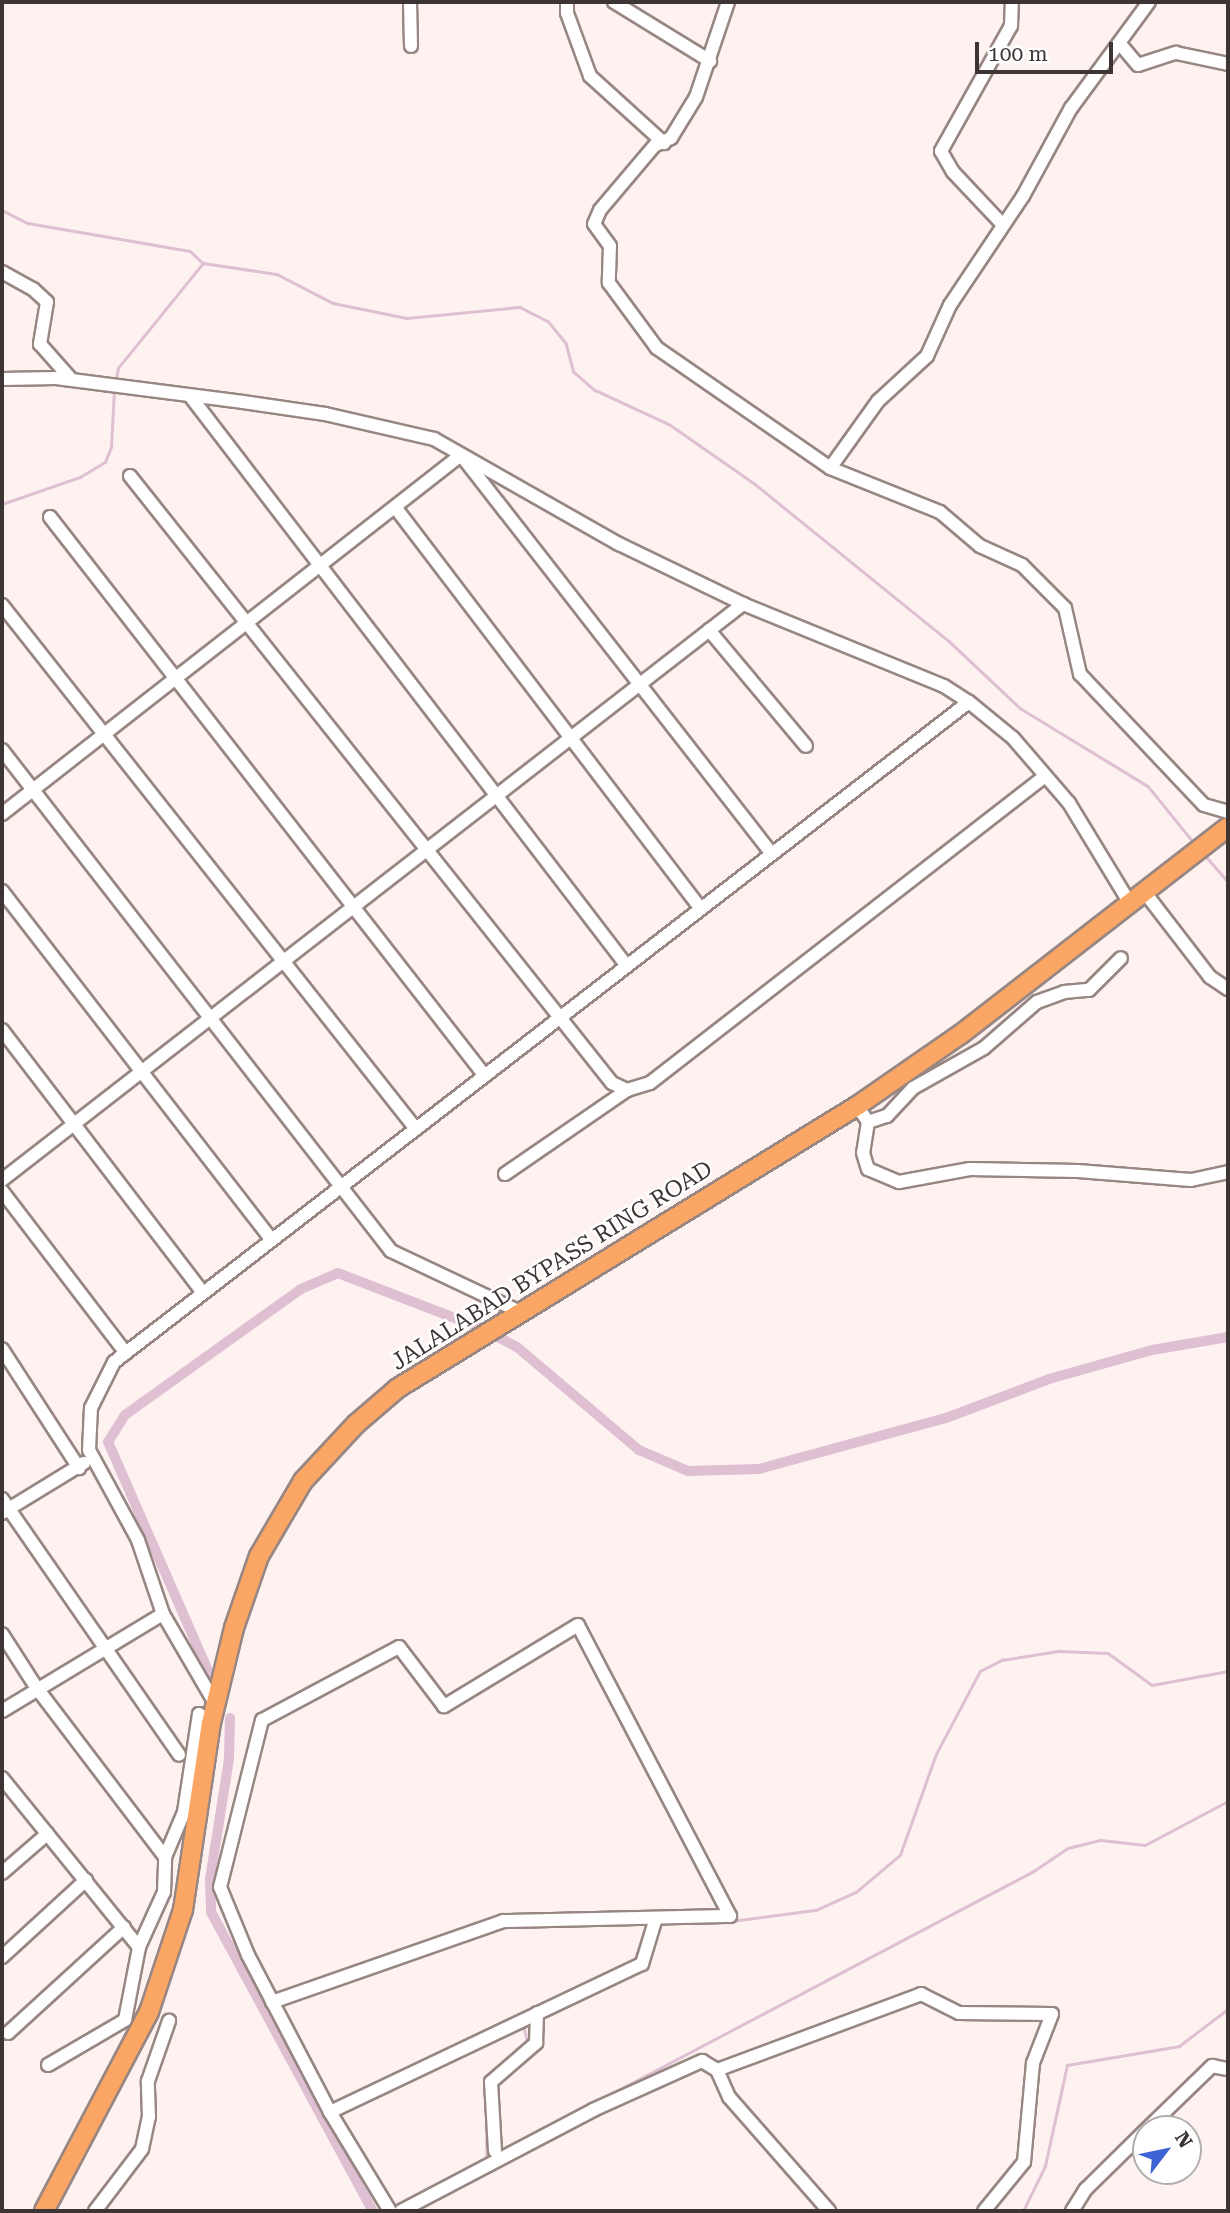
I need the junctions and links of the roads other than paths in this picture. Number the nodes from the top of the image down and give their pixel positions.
1 (410, 2) edge
2 (567, 2) edge
3 (614, 2) edge
4 (728, 2) edge
5 (1012, 2) edge
6 (1149, 2) edge
7 (1121, 45) junction
8 (411, 46) dead end
9 (710, 61) junction
10 (1228, 64) edge
11 (664, 143) junction
12 (1003, 225) junction
13 (2, 272) edge
14 (2, 379) edge
15 (72, 380) junction
16 (191, 397) junction
17 (461, 455) junction
18 (830, 468) junction
19 (130, 476) dead end
20 (395, 506) junction
21 (50, 517) dead end
22 (318, 566) junction
23 (743, 604) junction
24 (2, 605) edge
25 (247, 623) junction
26 (709, 630) junction
27 (176, 678) junction
28 (639, 684) junction
29 (969, 702) junction
30 (104, 734) junction
31 (569, 739) junction
32 (806, 746) dead end
33 (2, 750) edge
34 (1045, 776) junction
35 (33, 790) junction
36 (496, 796) junction
37 (1228, 812) edge
38 (2, 814) edge
39 (1228, 827) edge
40 (426, 850) junction
41 (772, 855) junction
42 (2, 891) edge
43 (1146, 894) junction
44 (352, 905) junction
45 (1131, 905) junction
46 (701, 909) junction
47 (1121, 958) dead end
48 (283, 961) junction
49 (627, 966) junction
50 (1228, 989) edge
51 (210, 1018) junction
52 (560, 1018) junction
53 (2, 1030) edge
54 (142, 1071) junction
55 (485, 1076) junction
56 (627, 1090) junction
57 (858, 1106) junction
58 (868, 1122) junction
59 (74, 1124) junction
60 (416, 1129) junction
61 (1228, 1172) edge
62 (505, 1174) dead end
63 (2, 1180) edge
64 (341, 1187) junction
65 (2, 1191) edge
66 (272, 1240) junction
67 (203, 1293) junction
68 (520, 1312) junction
69 (2, 1349) edge
70 (126, 1353) junction
71 (92, 1455) junction
72 (79, 1468) junction
73 (4, 1507) edge
74 (163, 1615) junction
75 (2, 1634) edge
76 (102, 1650) junction
77 (36, 1686) junction
78 (216, 1705) junction
79 (2, 1711) edge
80 (211, 1723) junction
81 (179, 1755) dead end
82 (3, 1781) edge
83 (47, 1834) junction
84 (165, 1857) junction
85 (2, 1873) edge
86 (86, 1880) junction
87 (656, 1918) junction
88 (124, 1927) junction
89 (139, 1947) junction
90 (2, 1957) edge
91 (272, 2002) junction
92 (537, 2013) junction
93 (169, 2021) dead end
94 (9, 2033) dead end
95 (48, 2065) dead end
96 (1228, 2069) edge
97 (717, 2070) junction
98 (330, 2112) junction
99 (1162, 2115) edge
100 (1132, 2145) edge
101 (495, 2151) dead end
102 (44, 2211) edge
103 (95, 2211) edge
104 (390, 2211) edge
105 (401, 2211) edge
106 (829, 2211) edge
107 (984, 2211) edge
108 (1072, 2211) edge

1 - 8 street
2 - 11 street
3 - 9 street
4 - 9 street
5 - 12 street
6 - 7 street
7 - 10 street
7 - 12 street
9 - 11 street
11 - 18 street
12 - 18 street
13 - 15 street
14 - 15 street
15 - 16 street
16 - 17 street
16 - 22 street
17 - 20 street
17 - 23 street
17 - 28 street
18 - 37 street
19 - 25 street
20 - 22 street
20 - 31 street
21 - 27 street
22 - 25 street
22 - 36 street
23 - 26 street
23 - 29 street
24 - 30 street
25 - 27 street
25 - 40 street
26 - 28 street
26 - 32 street
27 - 30 street
27 - 44 street
28 - 31 street
28 - 41 street
29 - 34 street
29 - 41 street
30 - 35 street
30 - 48 street
31 - 36 street
31 - 46 street
33 - 35 street
34 - 45 street
34 - 56 street
35 - 38 street
35 - 51 street
36 - 40 street
36 - 49 street
39 - 43 highway, JALALABAD BYPASS RING ROAD
40 - 44 street
40 - 52 street
41 - 46 street
42 - 54 street
43 - 45 highway, JALALABAD BYPASS RING ROAD
43 - 50 street
44 - 48 street
44 - 55 street
45 - 57 highway, JALALABAD BYPASS RING ROAD
46 - 49 street
47 - 58 street
48 - 51 street
48 - 60 street
49 - 52 street
51 - 54 street
51 - 64 street
52 - 55 street
52 - 56 street
53 - 59 street
54 - 59 street
54 - 66 street
55 - 60 street
56 - 62 street
57 - 58 street
57 - 68 highway, JALALABAD BYPASS RING ROAD
58 - 61 street
59 - 63 street
59 - 67 street
60 - 64 street
64 - 66 street
64 - 68 street
65 - 70 street
66 - 67 street
67 - 70 street
68 - 78 highway, JALALABAD BYPASS RING ROAD
69 - 72 street
70 - 71 street
71 - 72 street
71 - 74 street
72 - 73 street
73 - 76 street
74 - 76 street
74 - 78 street
75 - 77 street
76 - 77 street
76 - 81 street
77 - 79 street
77 - 84 street
78 - 80 highway, JALALABAD BYPASS RING ROAD
80 - 84 street
80 - 102 highway, JALALABAD BYPASS RING ROAD
82 - 83 street
83 - 85 street
83 - 86 street
84 - 89 street
86 - 88 street
86 - 90 street
87 - 91 street
87 - 91 street
87 - 92 street
88 - 89 street
88 - 94 street
89 - 95 street
91 - 98 street
92 - 98 street
92 - 101 street
93 - 103 street
96 - 99 street
97 - 105 street
97 - 106 street
97 - 107 street
98 - 104 street
100 - 108 street

